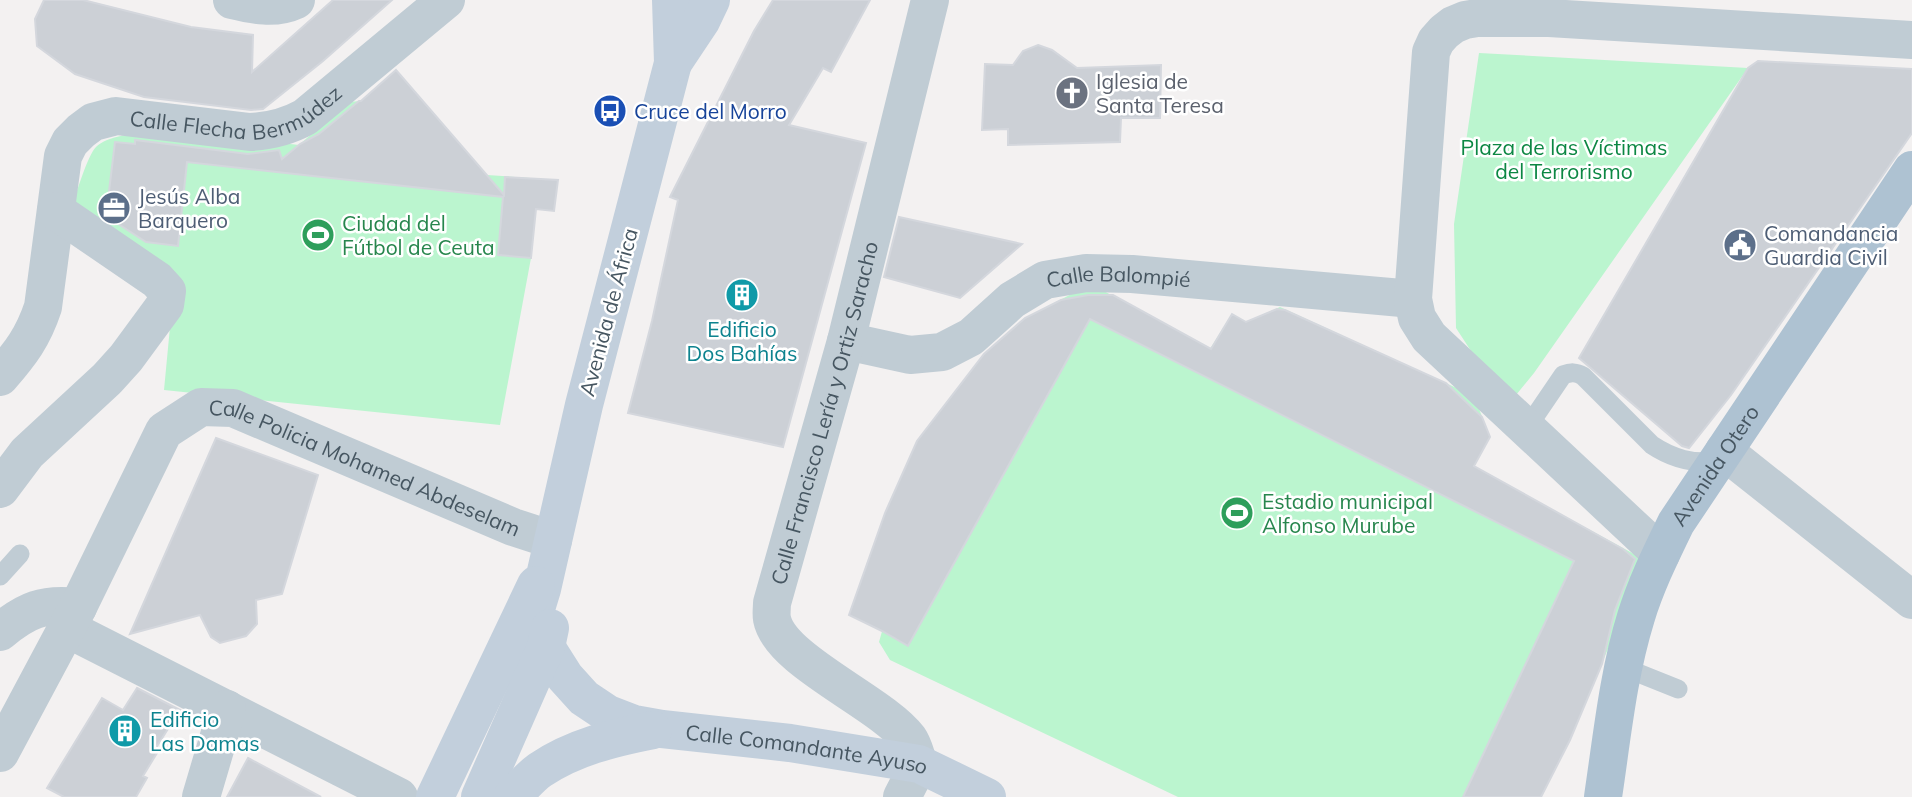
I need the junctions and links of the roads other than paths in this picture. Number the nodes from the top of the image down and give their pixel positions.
1 (232, 0) edge
2 (296, 0) edge
3 (446, 0) edge
4 (930, 0) edge
5 (701, 5) edge
6 (1912, 40) edge
7 (1912, 170) edge
8 (56, 211) junction
9 (1413, 299) junction
10 (846, 341) junction
11 (0, 377) edge
12 (1527, 428) junction
13 (1721, 456) junction
14 (0, 489) edge
15 (550, 550) junction
16 (20, 554) dead end
17 (1661, 554) junction
18 (0, 576) edge
19 (1912, 600) edge
20 (72, 618) junction
21 (0, 632) edge
22 (546, 647) junction
23 (1623, 667) junction
24 (41, 675) junction
25 (1678, 689) dead end
26 (0, 699) edge
27 (226, 709) junction
28 (662, 729) junction
29 (0, 753) edge
30 (911, 781) edge
31 (201, 797) edge
32 (399, 797) edge
33 (435, 797) edge
34 (480, 797) edge
35 (512, 797) edge
36 (987, 797) edge
37 (1603, 797) edge

1 - 2 street
3 - 8 street, Calle Flecha Bermúdez
4 - 10 street, Calle Francisco Lería y Ortiz Saracho
5 - 15 main road, Avenida de África
6 - 9 street
7 - 13 main road, Avenida Otero
8 - 11 street, Calle Flecha Bermúdez
8 - 14 street
9 - 10 street, Calle Balompié
9 - 12 street
10 - 30 street, Calle Francisco Lería y Ortiz Saracho
12 - 13 lane
12 - 17 street
13 - 17 main road, Avenida Otero
13 - 19 street
15 - 20 street, Calle Policia Mohamed Abdeselam
15 - 22 main road, Avenida de África
15 - 33 main road, Avenida de África
16 - 18 lane
17 - 23 main road, Avenida Otero
20 - 21 street
20 - 24 street, Calle Policia Mohamed Abdeselam
20 - 27 street
22 - 28 main road, Calle Comandante Ayuso
22 - 34 main road
23 - 25 lane
23 - 37 main road, Avenida Otero
24 - 26 street
24 - 29 street, Calle Policia Mohamed Abdeselam
27 - 31 street
27 - 32 street
28 - 30 main road, Calle Comandante Ayuso
28 - 35 main road, Calle Comandante Ayuso
30 - 36 main road, Calle Comandante Ayuso

